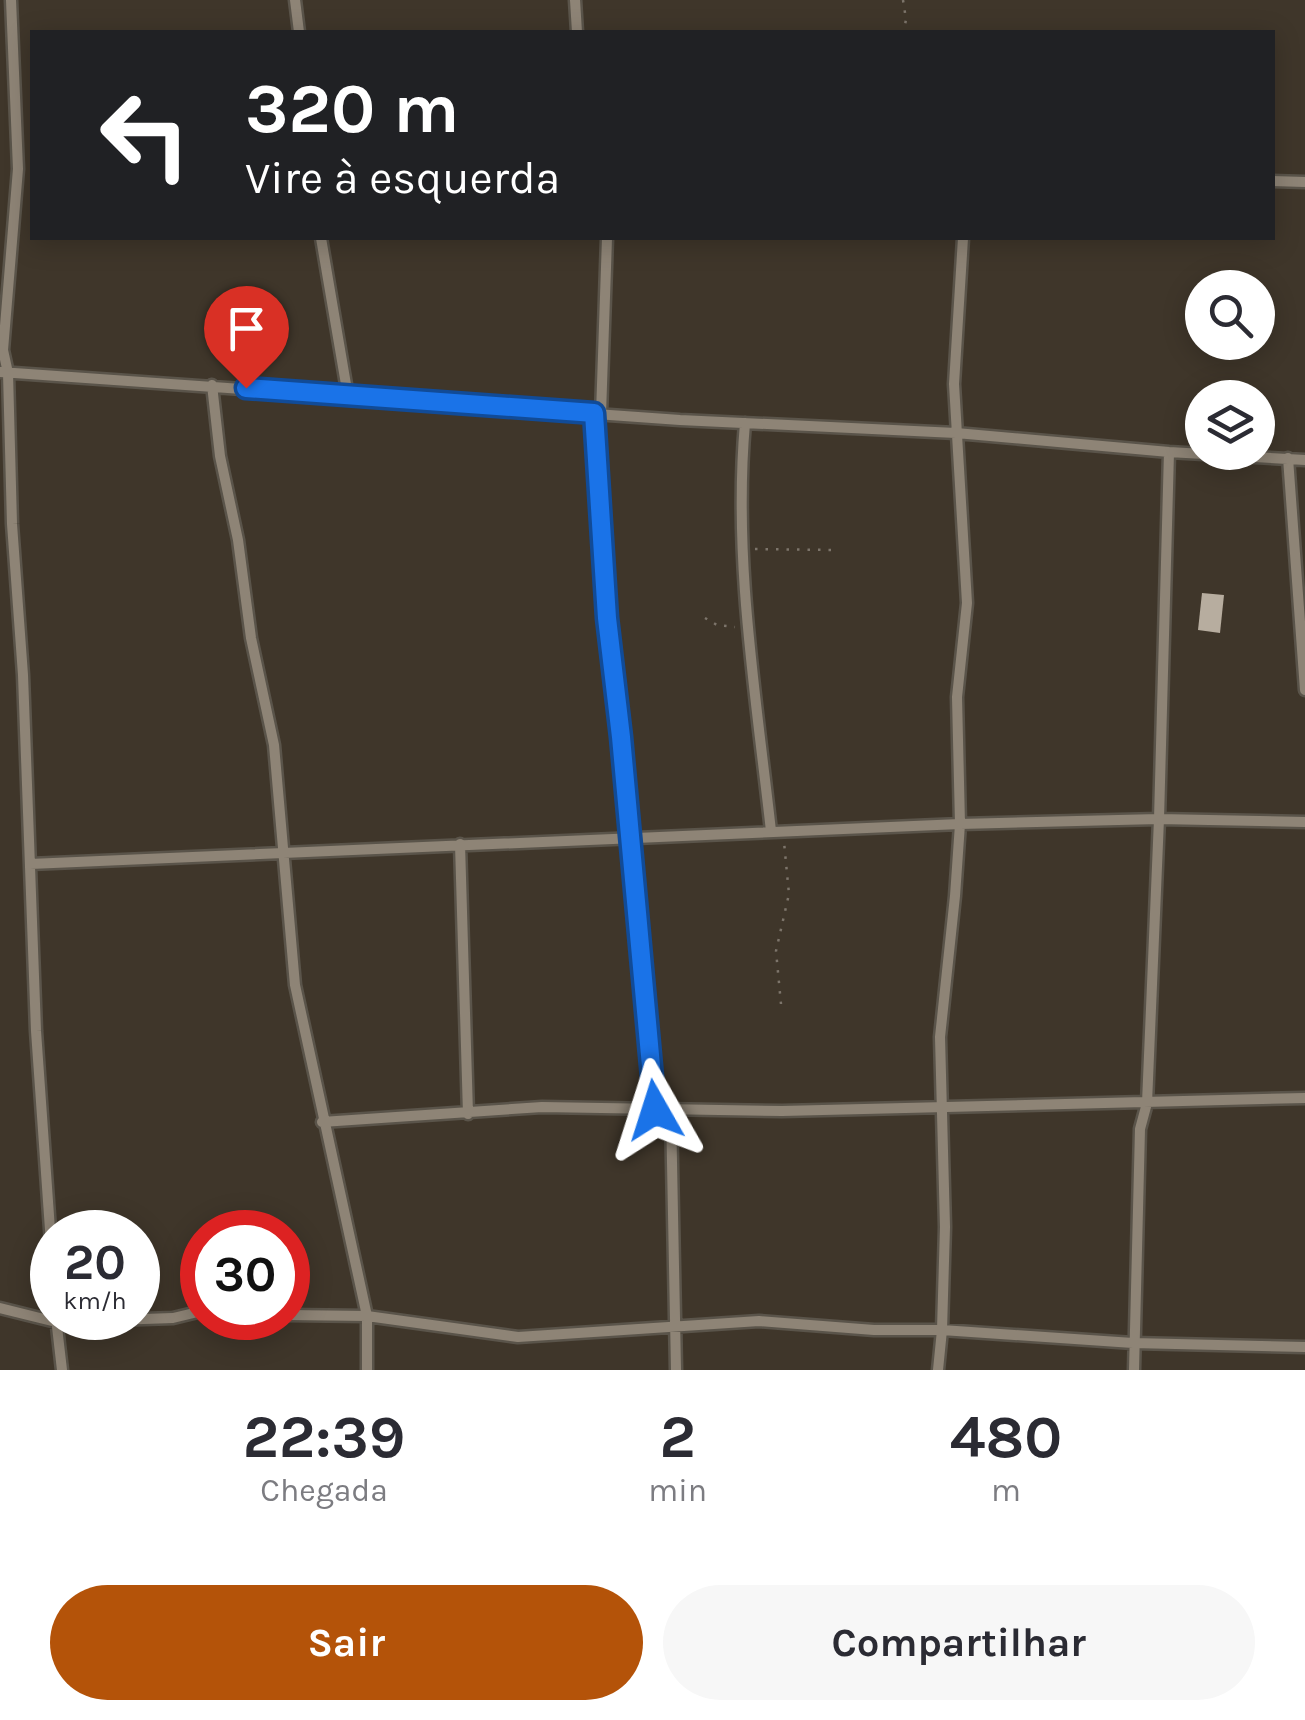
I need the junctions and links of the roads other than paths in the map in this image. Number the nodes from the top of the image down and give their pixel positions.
1 (11, 0) edge
2 (295, 0) edge
3 (574, 0) edge
4 (299, 30) edge
5 (578, 30) edge
6 (1275, 181) edge
7 (1305, 182) edge
8 (321, 240) edge
9 (607, 240) edge
10 (963, 240) edge
11 (4, 372) edge
12 (212, 385) junction
13 (348, 396) junction
14 (597, 413) junction
15 (744, 423) junction
16 (956, 434) junction
17 (1169, 452) junction
18 (1288, 458) junction
19 (1305, 460) edge
20 (1305, 690) edge
21 (1159, 819) junction
22 (1305, 822) edge
23 (960, 824) junction
24 (777, 831) junction
25 (629, 838) junction
26 (460, 844) junction
27 (282, 850) junction
28 (30, 864) junction
29 (1305, 1098) edge
30 (1147, 1102) junction
31 (939, 1108) junction
32 (655, 1110) junction
33 (671, 1110) junction
34 (468, 1114) junction
35 (322, 1122) junction
36 (49, 1210) edge
37 (0, 1308) edge
38 (30, 1314) edge
39 (310, 1315) edge
40 (367, 1316) junction
41 (674, 1326) junction
42 (942, 1330) junction
43 (58, 1340) edge
44 (1133, 1343) junction
45 (1305, 1347) edge
46 (62, 1370) edge
47 (367, 1370) edge
48 (676, 1370) edge
49 (938, 1370) edge
50 (1134, 1370) edge

1 - 11 street
2 - 4 street
3 - 5 street
6 - 7 street
8 - 13 street
9 - 14 street
10 - 16 street
11 - 12 street
11 - 28 street
12 - 13 street
12 - 27 street
13 - 14 street
14 - 15 street
14 - 25 street
15 - 16 street
15 - 24 street
16 - 17 street
16 - 23 street
17 - 18 street
17 - 21 street
18 - 19 street
18 - 20 street
21 - 22 street
21 - 23 street
21 - 30 street
23 - 24 street
23 - 31 street
24 - 25 street
25 - 26 street
25 - 32 street
26 - 27 street
26 - 34 street
27 - 28 street
27 - 35 street
28 - 36 street
29 - 30 street
30 - 31 street
30 - 44 street
31 - 33 street
31 - 42 street
32 - 33 street
32 - 34 street
33 - 41 street
34 - 35 street
35 - 40 street
37 - 38 street
39 - 40 street
40 - 41 street
40 - 47 street
41 - 42 street
41 - 48 street
42 - 44 street
42 - 49 street
43 - 46 street
44 - 45 street
44 - 50 street

